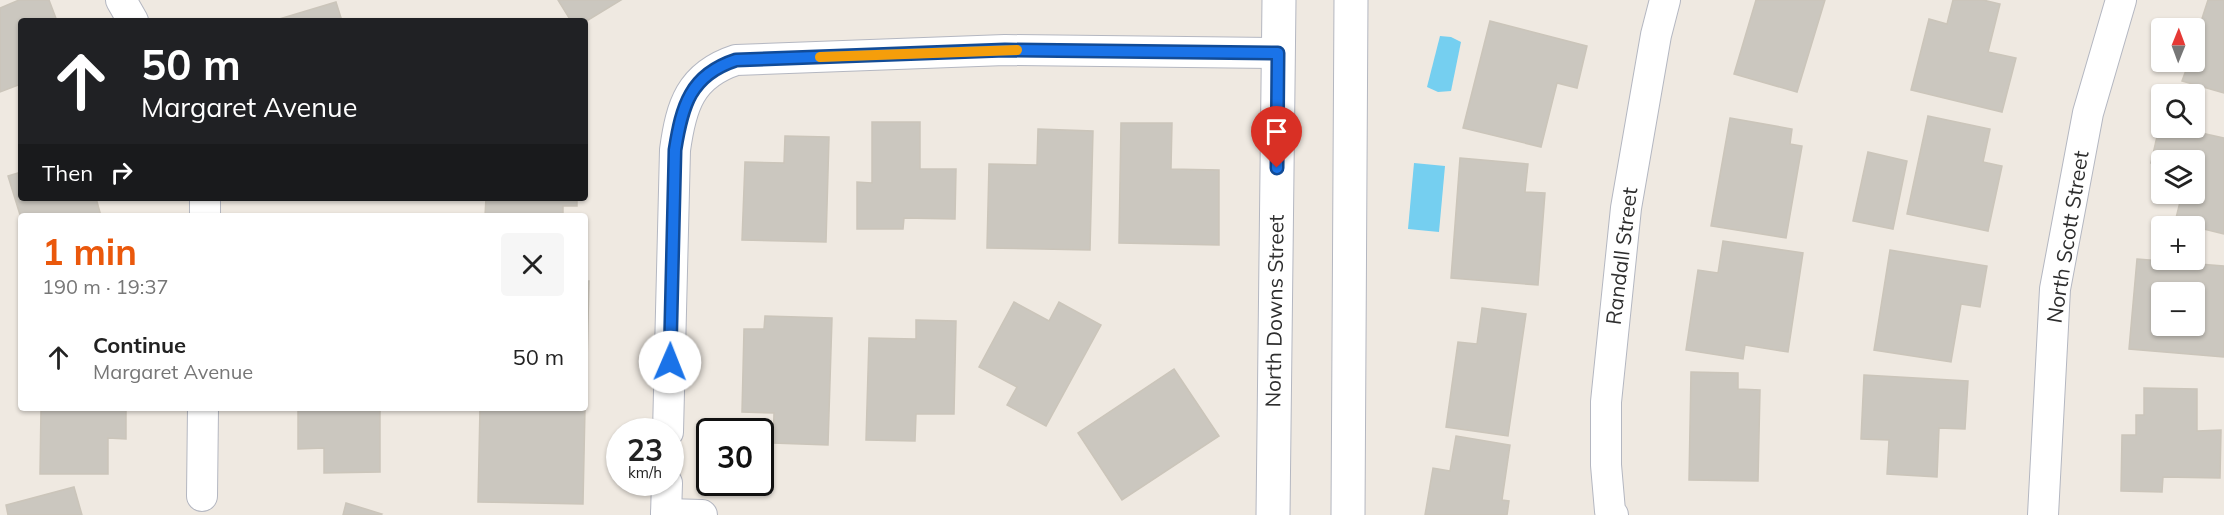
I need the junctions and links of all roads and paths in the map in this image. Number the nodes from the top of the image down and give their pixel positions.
1 (121, 0) edge
2 (1279, 0) edge
3 (1351, 0) edge
4 (1665, 0) edge
5 (2121, 0) edge
6 (131, 18) edge
7 (1278, 53) junction
8 (203, 411) edge
9 (668, 418) edge
10 (202, 496) dead end
11 (667, 496) edge
12 (666, 514) edge
13 (702, 515) edge
14 (1273, 515) edge
15 (1348, 515) edge
16 (1612, 515) edge
17 (2043, 515) edge

1 - 6 street
2 - 7 street, North Downs Street
3 - 15 street
4 - 16 street, Randall Street
5 - 17 street, North Scott Street
7 - 9 street
7 - 14 street, North Downs Street
8 - 10 street
11 - 12 street
12 - 13 street

